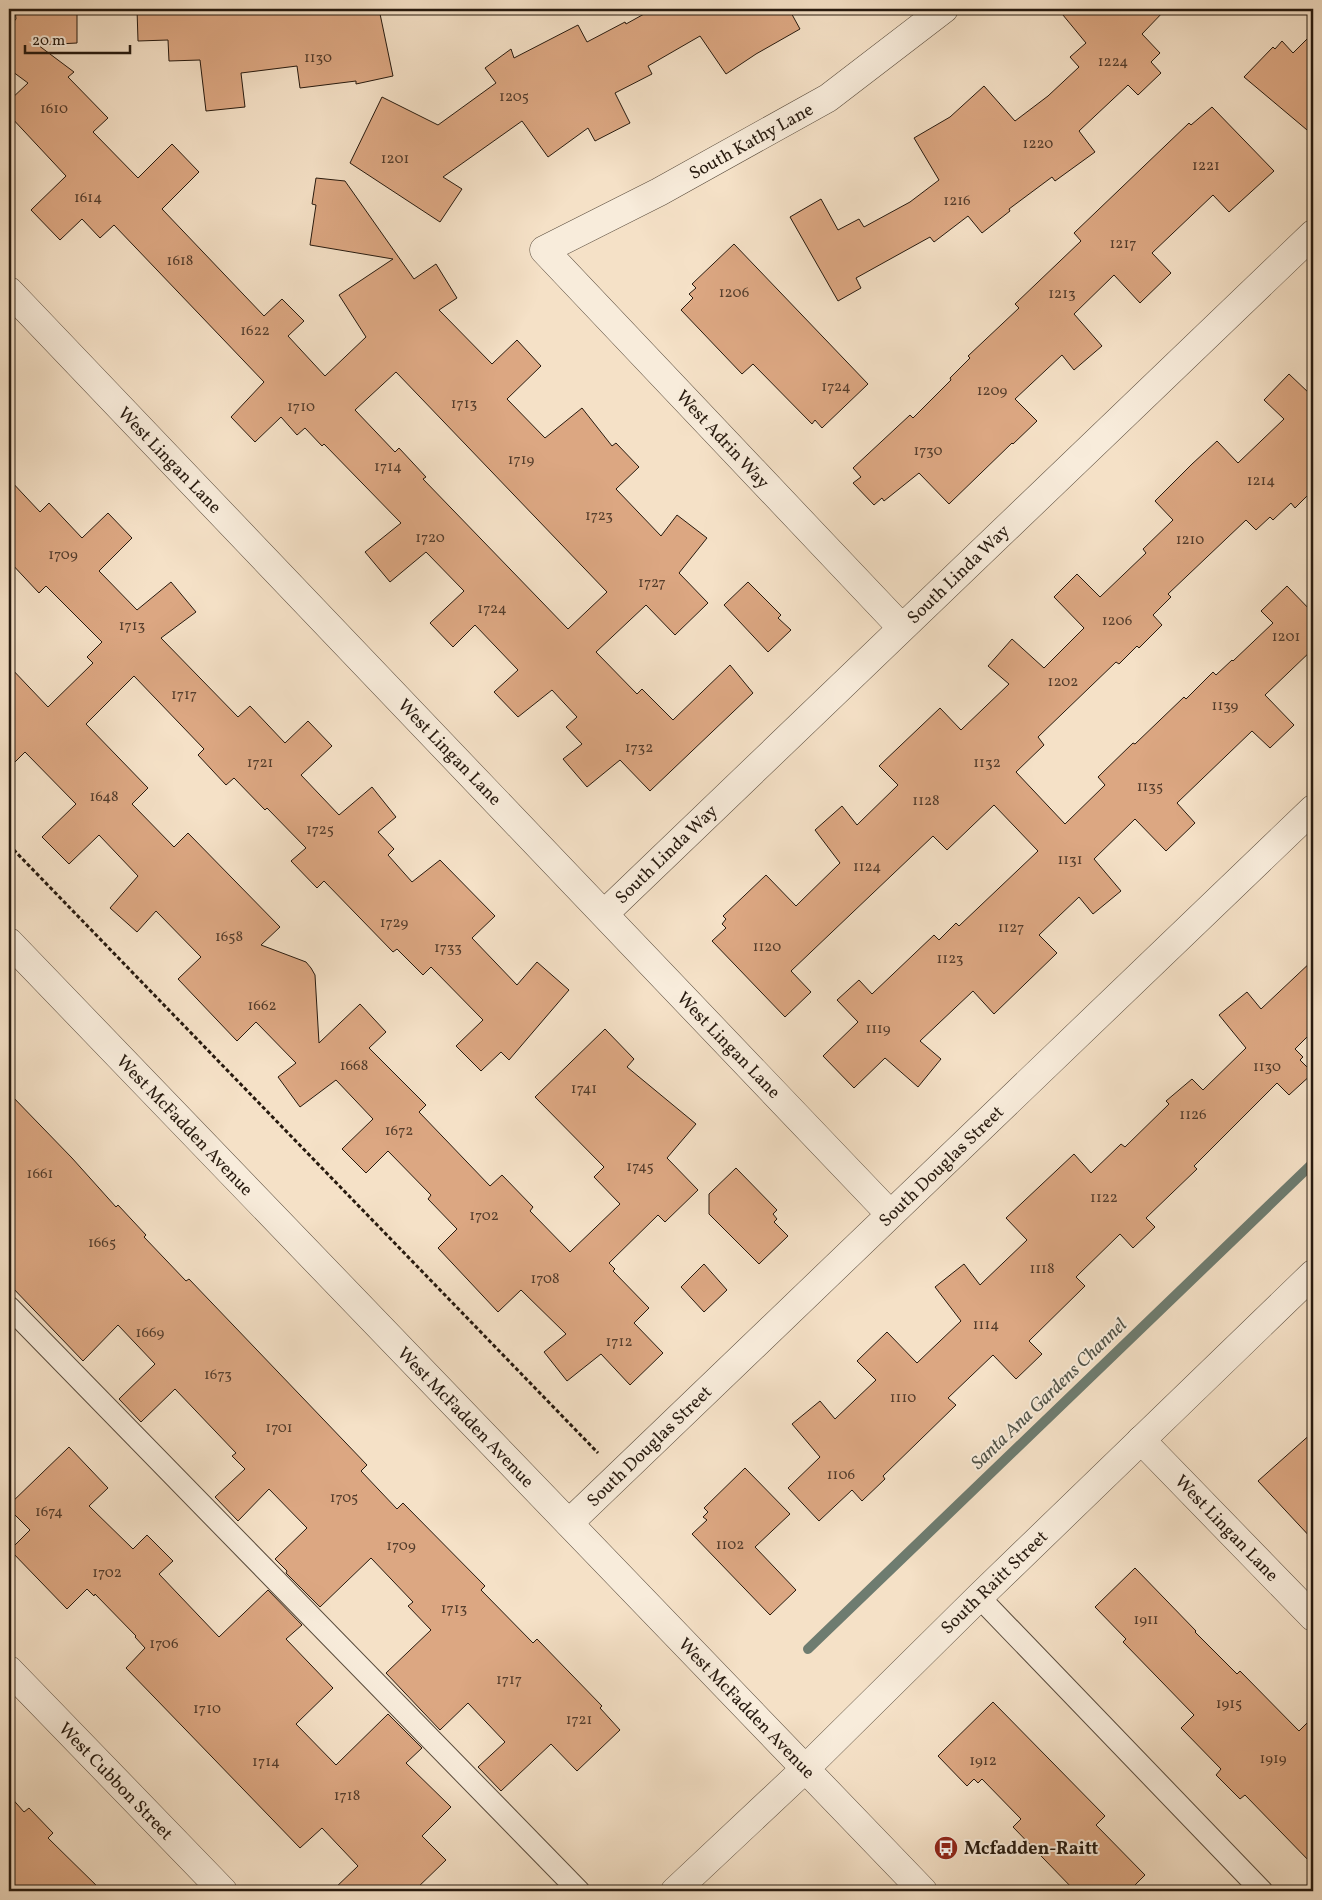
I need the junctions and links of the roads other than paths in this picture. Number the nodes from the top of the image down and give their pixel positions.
1 (944, 9) edge
2 (1313, 234) edge
3 (544, 250) joint
4 (9, 291) edge
5 (902, 628) junction
6 (1313, 809) edge
7 (604, 914) junction
8 (9, 942) edge
9 (890, 1214) junction
10 (1313, 1274) edge
11 (9, 1307) edge
12 (1141, 1440) junction
13 (569, 1523) junction
14 (979, 1597) junction
15 (1313, 1617) edge
16 (9, 1670) edge
17 (805, 1769) junction
18 (223, 1891) edge
19 (579, 1891) edge
20 (675, 1891) edge
21 (923, 1891) edge
22 (1262, 1891) edge

1 - 3 street, South Kathy Lane
2 - 5 street, South Linda Way
3 - 5 street, West Adrin Way
4 - 7 street, West Lingan Lane
5 - 7 street, South Linda Way
6 - 9 street, South Douglas Street
7 - 9 street, West Lingan Lane
8 - 13 street, West McFadden Avenue
9 - 13 street, South Douglas Street
10 - 12 street, South Raitt Street
11 - 19 lane
12 - 14 street, South Raitt Street
12 - 15 street, West Lingan Lane
13 - 17 street, West McFadden Avenue
14 - 17 street, South Raitt Street
14 - 22 lane
16 - 18 street, West Cubbon Street
17 - 20 street, South Raitt Street
17 - 21 street, West McFadden Avenue

